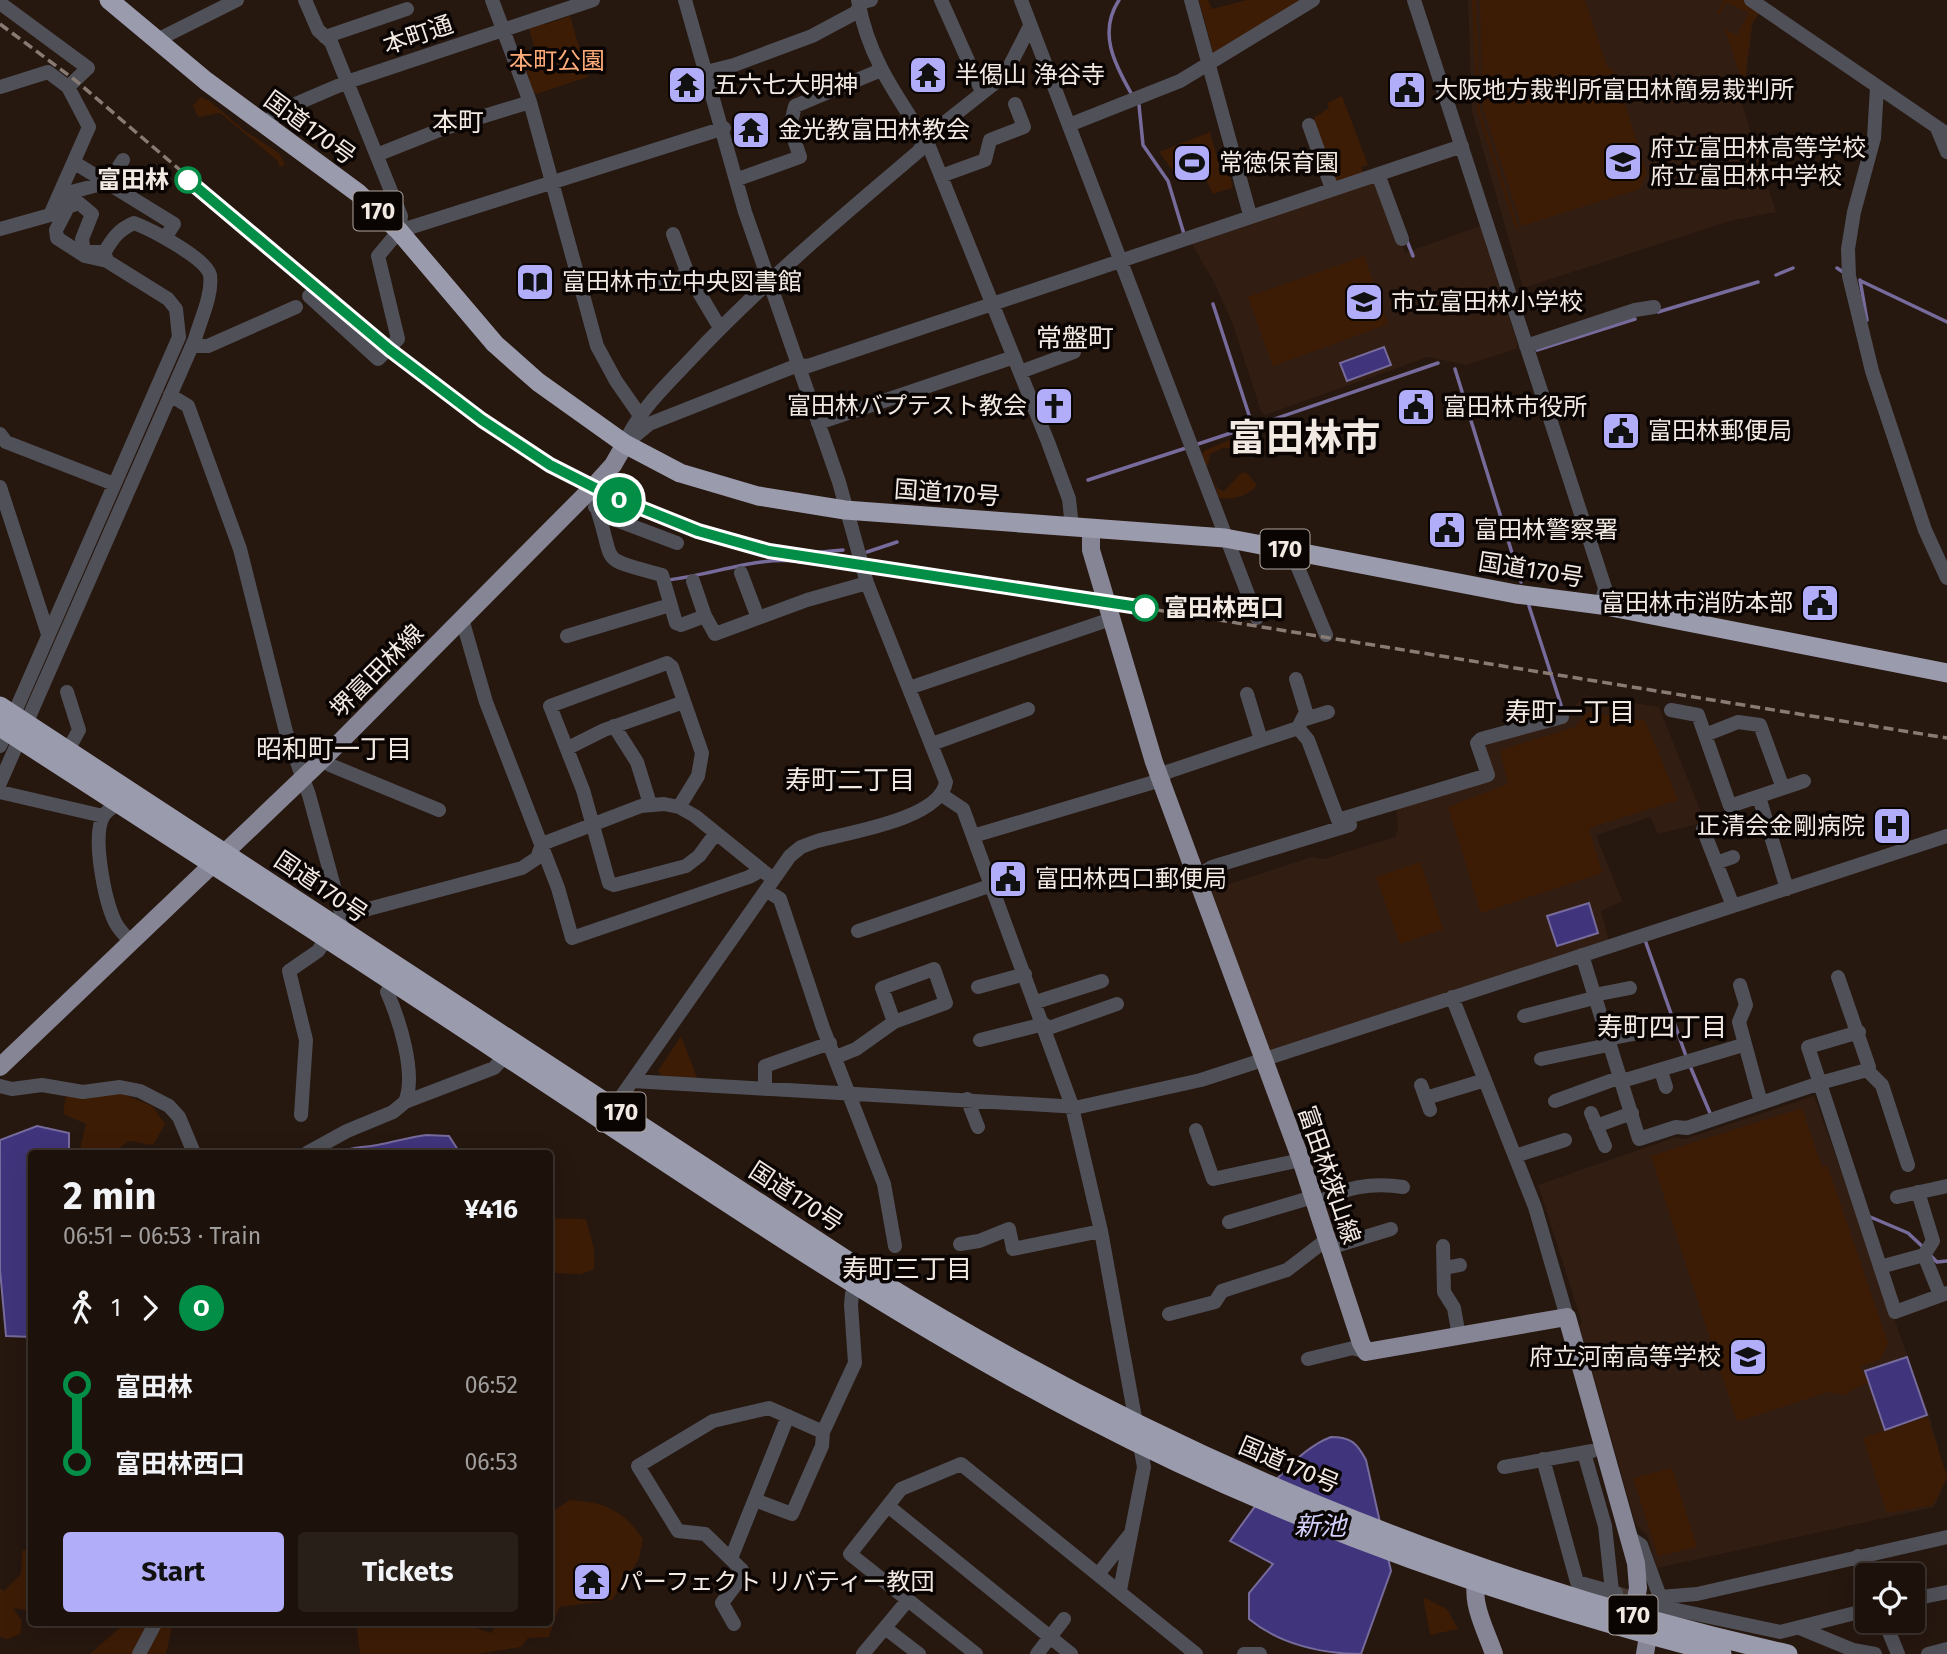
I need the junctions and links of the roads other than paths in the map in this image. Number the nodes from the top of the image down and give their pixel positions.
1 (109, 0) edge
2 (237, 0) edge
3 (305, 0) edge
4 (492, 0) edge
5 (593, 0) edge
6 (685, 0) edge
7 (941, 0) edge
8 (1021, 0) edge
9 (1191, 0) edge
10 (1313, 0) edge
11 (1414, 0) edge
12 (1751, 0) edge
13 (0, 3) edge
14 (862, 3) edge
15 (407, 9) dead end
16 (1029, 28) junction
17 (505, 30) junction
18 (325, 37) junction
19 (157, 40) junction
20 (1207, 67) junction
21 (881, 70) junction
22 (706, 72) junction
23 (347, 82) junction
24 (0, 87) edge
25 (68, 87) junction
26 (1877, 87) junction
27 (982, 92) junction
28 (530, 102) junction
29 (1015, 104) dead end
30 (262, 124) junction
31 (1069, 125) junction
32 (1309, 125) dead end
33 (724, 128) junction
34 (1942, 131) edge
35 (925, 140) junction
36 (1462, 146) junction
37 (1947, 152) edge
38 (379, 154) junction
39 (123, 160) dead end
40 (75, 163) junction
41 (1378, 174) junction
42 (941, 176) junction
43 (738, 179) junction
44 (108, 182) junction
45 (552, 184) junction
46 (92, 187) junction
47 (1332, 189) junction
48 (60, 195) junction
49 (82, 205) junction
50 (1250, 215) junction
51 (0, 229) edge
52 (399, 231) junction
53 (673, 234) dead end
54 (165, 238) junction
55 (1402, 239) dead end
56 (106, 257) junction
57 (1120, 263) junction
58 (688, 274) junction
59 (769, 281) junction
60 (663, 284) dead end
61 (309, 296) dead end
62 (992, 304) junction
63 (296, 307) dead end
64 (1654, 307) dead end
65 (720, 328) junction
66 (192, 346) junction
67 (1527, 346) junction
68 (1074, 352) dead end
69 (1014, 357) junction
70 (799, 365) junction
71 (1020, 372) junction
72 (170, 395) junction
73 (639, 414) junction
74 (818, 423) junction
75 (0, 435) edge
76 (625, 444) junction
77 (114, 484) junction
78 (0, 487) edge
79 (590, 502) junction
80 (845, 510) junction
81 (1082, 528) junction
82 (1225, 538) junction
83 (677, 543) dead end
84 (1292, 551) junction
85 (741, 573) dead end
86 (1947, 579) edge
87 (693, 581) dead end
88 (867, 583) junction
89 (670, 605) junction
90 (1601, 605) junction
91 (705, 616) junction
92 (758, 618) junction
93 (1257, 618) dead end
94 (462, 619) junction
95 (1111, 619) junction
96 (48, 634) junction
97 (1326, 635) dead end
98 (567, 636) dead end
99 (1947, 674) edge
100 (1296, 679) dead end
101 (909, 688) junction
102 (67, 692) dead end
103 (1247, 694) dead end
104 (684, 702) junction
105 (1028, 709) dead end
106 (1671, 710) dead end
107 (1328, 712) dead end
108 (1562, 717) dead end
109 (1300, 724) junction
110 (614, 726) junction
111 (9, 727) edge
112 (1705, 735) junction
113 (1261, 740) junction
114 (932, 744) junction
115 (568, 748) junction
116 (68, 750) junction
117 (325, 757) junction
118 (303, 778) junction
119 (1161, 780) junction
120 (1804, 780) dead end
121 (0, 783) edge
122 (1783, 788) junction
123 (0, 792) edge
124 (942, 795) junction
125 (1759, 797) junction
126 (650, 804) junction
127 (679, 807) junction
128 (110, 810) junction
129 (439, 810) dead end
130 (593, 824) junction
131 (1350, 825) dead end
132 (1703, 829) dead end
133 (716, 833) junction
134 (973, 836) junction
135 (1947, 836) edge
136 (542, 844) junction
137 (1734, 857) dead end
138 (220, 860) junction
139 (1716, 863) junction
140 (1197, 876) junction
141 (767, 880) junction
142 (992, 885) junction
143 (1787, 889) junction
144 (1733, 906) junction
145 (334, 927) junction
146 (858, 931) dead end
147 (132, 943) junction
148 (1582, 955) junction
149 (1025, 974) junction
150 (397, 976) junction
151 (1838, 977) dead end
152 (1102, 981) dead end
153 (1740, 985) dead end
154 (978, 987) dead end
155 (1630, 988) dead end
156 (1594, 996) junction
157 (1452, 998) junction
158 (1036, 1002) junction
159 (1117, 1004) dead end
160 (1524, 1016) dead end
161 (894, 1022) junction
162 (1045, 1026) junction
163 (1669, 1027) dead end
164 (1859, 1032) junction
165 (980, 1040) dead end
166 (1607, 1042) junction
167 (830, 1043) junction
168 (1743, 1045) junction
169 (505, 1056) junction
170 (836, 1057) junction
171 (1263, 1059) junction
172 (1541, 1059) dead end
173 (0, 1067) edge
174 (1867, 1070) junction
175 (1661, 1071) junction
176 (1622, 1079) junction
177 (1485, 1080) junction
178 (632, 1081) junction
179 (1820, 1083) junction
180 (0, 1086) edge
181 (1666, 1087) dead end
182 (765, 1089) junction
183 (851, 1093) junction
184 (1425, 1098) dead end
185 (967, 1099) junction
186 (1555, 1101) dead end
187 (405, 1102) junction
188 (1761, 1103) junction
189 (1072, 1106) junction
190 (1632, 1113) junction
191 (609, 1114) junction
192 (301, 1115) dead end
193 (978, 1127) dead end
194 (1196, 1130) dead end
195 (1565, 1140) dead end
196 (1605, 1146) dead end
197 (193, 1150) edge
198 (312, 1150) edge
199 (1515, 1156) junction
200 (1301, 1160) junction
201 (1908, 1165) dead end
202 (1947, 1185) edge
203 (1403, 1187) dead end
204 (1918, 1192) junction
205 (1897, 1197) dead end
206 (1314, 1201) junction
207 (1229, 1222) dead end
208 (1391, 1229) dead end
209 (1101, 1231) junction
210 (960, 1244) dead end
211 (1328, 1244) junction
212 (895, 1245) dead end
213 (1443, 1246) dead end
214 (1926, 1252) junction
215 (1880, 1268) junction
216 (862, 1280) junction
217 (1943, 1294) edge
218 (1169, 1314) dead end
219 (1567, 1317) junction
220 (1459, 1336) junction
221 (1366, 1352) junction
222 (1308, 1359) dead end
223 (788, 1416) junction
224 (1135, 1422) junction
225 (823, 1432) junction
226 (1139, 1443) junction
227 (1605, 1448) junction
228 (1584, 1453) junction
229 (1543, 1460) junction
230 (1504, 1467) dead end
231 (1256, 1488) junction
232 (755, 1500) junction
233 (888, 1506) junction
234 (1134, 1530) junction
235 (1947, 1536) edge
236 (1629, 1537) junction
237 (732, 1556) junction
238 (1858, 1556) junction
239 (1861, 1563) edge
240 (1099, 1573) junction
241 (1477, 1574) junction
242 (1120, 1590) junction
243 (1947, 1592) edge
244 (1697, 1594) junction
245 (1925, 1597) edge
246 (908, 1600) junction
247 (1663, 1607) tunnel mouth
248 (1855, 1613) edge
249 (1633, 1615) junction
250 (1713, 1617) junction
251 (1064, 1619) dead end
252 (734, 1624) dead end
253 (154, 1626) edge
254 (885, 1628) junction
255 (1802, 1629) junction
256 (1889, 1633) edge
257 (1050, 1637) junction
258 (1646, 1645) edge
259 (1947, 1649) edge
260 (139, 1654) edge
261 (863, 1654) edge
262 (919, 1654) edge
263 (976, 1654) edge
264 (1037, 1654) edge
265 (1071, 1654) edge
266 (1196, 1654) edge
267 (1244, 1654) edge
268 (1260, 1654) edge
269 (1494, 1654) edge
270 (1722, 1654) edge
271 (1788, 1654) edge
272 (1875, 1654) edge
273 (1898, 1654) edge
274 (1928, 1654) edge

1 - 19 highway, 国道170号 / 170
2 - 19 street
3 - 18 street
4 - 17 street
5 - 17 street, 本町通
6 - 22 street
7 - 27 street
8 - 16 street
9 - 20 street
10 - 20 street
11 - 36 street
12 - 26 street
13 - 25 street
14 - 21 street
14 - 22 street
15 - 18 street
16 - 27 street
16 - 31 street
17 - 23 street, 本町通
17 - 28 street
18 - 23 street
19 - 30 highway, 国道170号 / 170
20 - 31 street
20 - 50 street
21 - 35 street
21 - 43 street
22 - 33 street
23 - 30 street, 本町通
23 - 38 street
24 - 25 street
25 - 40 street
26 - 34 street
26 - 86 street
27 - 35 street
28 - 38 street
28 - 45 street
29 - 42 street
30 - 52 highway, 国道170号 / 170
31 - 57 street
32 - 47 street
33 - 43 street
33 - 45 street
34 - 37 street
35 - 42 street
35 - 59 street
36 - 41 street
36 - 67 street
38 - 52 street
39 - 44 street
40 - 44 street
40 - 48 street
41 - 47 street
41 - 55 street
42 - 62 street
43 - 59 street
44 - 46 street
44 - 54 street
45 - 52 street
45 - 73 street
46 - 48 street
46 - 49 street
47 - 50 street
48 - 51 street
49 - 56 street
49 - 56 street
50 - 57 street
52 - 61 street
52 - 76 highway, 国道170号 / 170
53 - 58 street
54 - 56 street
54 - 66 street
56 - 77 street
57 - 62 street
57 - 82 street
58 - 60 street
58 - 65 street
59 - 65 street
59 - 70 street
62 - 69 street
62 - 70 street
63 - 66 street
64 - 67 street
65 - 73 street
66 - 72 street
67 - 90 street
68 - 71 street
69 - 71 street
69 - 74 street
70 - 74 street
70 - 76 street
71 - 81 street
72 - 111 street
72 - 118 street
73 - 76 street
74 - 80 street
75 - 77 street
76 - 79 main road, 堺富田林線
76 - 80 highway, 国道170号 / 170
77 - 96 street
78 - 96 street
79 - 83 street
79 - 89 street
79 - 94 main road, 堺富田林線
80 - 81 highway, 国道170号 / 170
80 - 88 street
81 - 82 highway, 国道170号 / 170
81 - 95 main road, 富田林狭山線
82 - 84 highway, 国道170号 / 170
82 - 93 street
84 - 90 highway, 国道170号 / 170
84 - 97 street
85 - 92 street
87 - 91 street
88 - 92 street
88 - 101 street
89 - 91 street
89 - 98 street
90 - 99 highway, 国道170号 / 170
91 - 92 street
94 - 117 main road, 堺富田林線
94 - 136 street
95 - 101 street
95 - 119 main road, 富田林狭山線
96 - 111 street
100 - 109 street
101 - 114 street
102 - 116 street
103 - 113 street
104 - 110 street
104 - 115 street
104 - 127 street
105 - 114 street
106 - 112 street
107 - 109 street
108 - 109 street
109 - 113 street
110 - 115 street
110 - 126 street
111 - 116 highway, 国道170号 / 170
111 - 121 street
111 - 128 highway, 国道170号 / 170
112 - 122 street
112 - 125 street
113 - 119 street
114 - 124 street
115 - 130 street
116 - 138 highway, 国道170号 / 170
117 - 118 main road, 堺富田林線
117 - 129 street
118 - 138 main road, 堺富田林線
118 - 145 street
119 - 134 street
119 - 140 main road, 富田林狭山線
120 - 122 street
122 - 125 street
123 - 128 street
124 - 134 street
124 - 141 street
125 - 143 street
126 - 127 street
126 - 130 street
127 - 133 street
128 - 138 highway, 国道170号 / 170
128 - 147 street
130 - 133 street
130 - 136 street
131 - 140 street
132 - 139 street
133 - 141 street
134 - 142 street
135 - 143 street
136 - 141 street
136 - 145 street
137 - 139 street
138 - 145 highway, 国道170号 / 170
138 - 147 main road, 堺富田林線
139 - 144 street
140 - 171 main road, 富田林狭山線
141 - 167 street
141 - 178 street
142 - 146 street
142 - 149 street
143 - 144 street
144 - 148 street
145 - 150 highway, 国道170号 / 170
145 - 192 street
147 - 173 main road, 堺富田林線
148 - 156 street
148 - 157 street
149 - 154 street
149 - 158 street
150 - 169 highway, 国道170号 / 170
150 - 187 street
150 - 191 highway, 国道170号 / 170
151 - 164 street
152 - 158 street
153 - 168 street
155 - 156 street
156 - 160 street
156 - 166 street
157 - 171 street
157 - 177 street
158 - 162 street
159 - 162 street
161 - 161 street
161 - 170 street
162 - 165 street
162 - 189 street
163 - 166 street
164 - 174 street
164 - 179 street
166 - 172 street
166 - 176 street
167 - 170 street
167 - 182 street
168 - 175 street
168 - 188 street
169 - 187 street
169 - 191 highway, 国道170号 / 170
170 - 183 street
171 - 189 street
171 - 200 main road, 富田林狭山線
174 - 179 street
174 - 201 street
175 - 176 street
175 - 181 street
176 - 186 street
176 - 190 street
177 - 184 street
177 - 199 street
178 - 182 street
178 - 191 street
179 - 188 street
179 - 215 street
180 - 197 street
182 - 183 street
183 - 185 street
183 - 212 street
185 - 189 street
185 - 193 street
187 - 198 street
188 - 190 street
189 - 209 street
190 - 196 street
191 - 216 highway, 国道170号 / 170
194 - 200 street
195 - 199 street
199 - 219 street
200 - 206 main road, 富田林狭山線
202 - 204 street
203 - 206 street
204 - 205 street
204 - 214 street
206 - 207 street
206 - 211 main road, 富田林狭山線
208 - 211 street
209 - 210 street
209 - 224 street
211 - 218 street
211 - 221 main road, 富田林狭山線
213 - 220 street
214 - 215 street
214 - 217 street
215 - 217 street
216 - 224 highway, 国道170号 / 170
216 - 225 street
216 - 226 highway, 国道170号 / 170
219 - 220 main road
219 - 227 main road
220 - 221 main road
221 - 222 street
223 - 225 street
223 - 232 street
223 - 237 street
224 - 226 street
224 - 231 highway, 国道170号 / 170
225 - 232 street
226 - 231 highway, 国道170号 / 170
226 - 234 street
227 - 228 street
227 - 236 main road
228 - 229 street
228 - 229 street
229 - 230 street
231 - 241 highway, 国道170号 / 170
232 - 237 street
233 - 240 street
233 - 246 street
233 - 257 street
234 - 240 street
234 - 242 street
235 - 238 street
236 - 244 street
236 - 249 main road
237 - 252 street
238 - 239 street
238 - 244 street
240 - 242 street
241 - 249 highway, 国道170号 / 170
241 - 258 highway, 国道170号 / 170
241 - 269 main road
242 - 266 street
243 - 245 street
244 - 250 street
246 - 254 street
246 - 263 street
247 - 250 street
248 - 255 street
249 - 271 highway, 国道170号 / 170
250 - 255 street
251 - 257 street
253 - 260 street
254 - 261 street
254 - 262 street
255 - 272 street
256 - 273 street
257 - 264 street
257 - 265 street
258 - 270 highway, 国道170号 / 170
259 - 274 street
267 - 268 street

